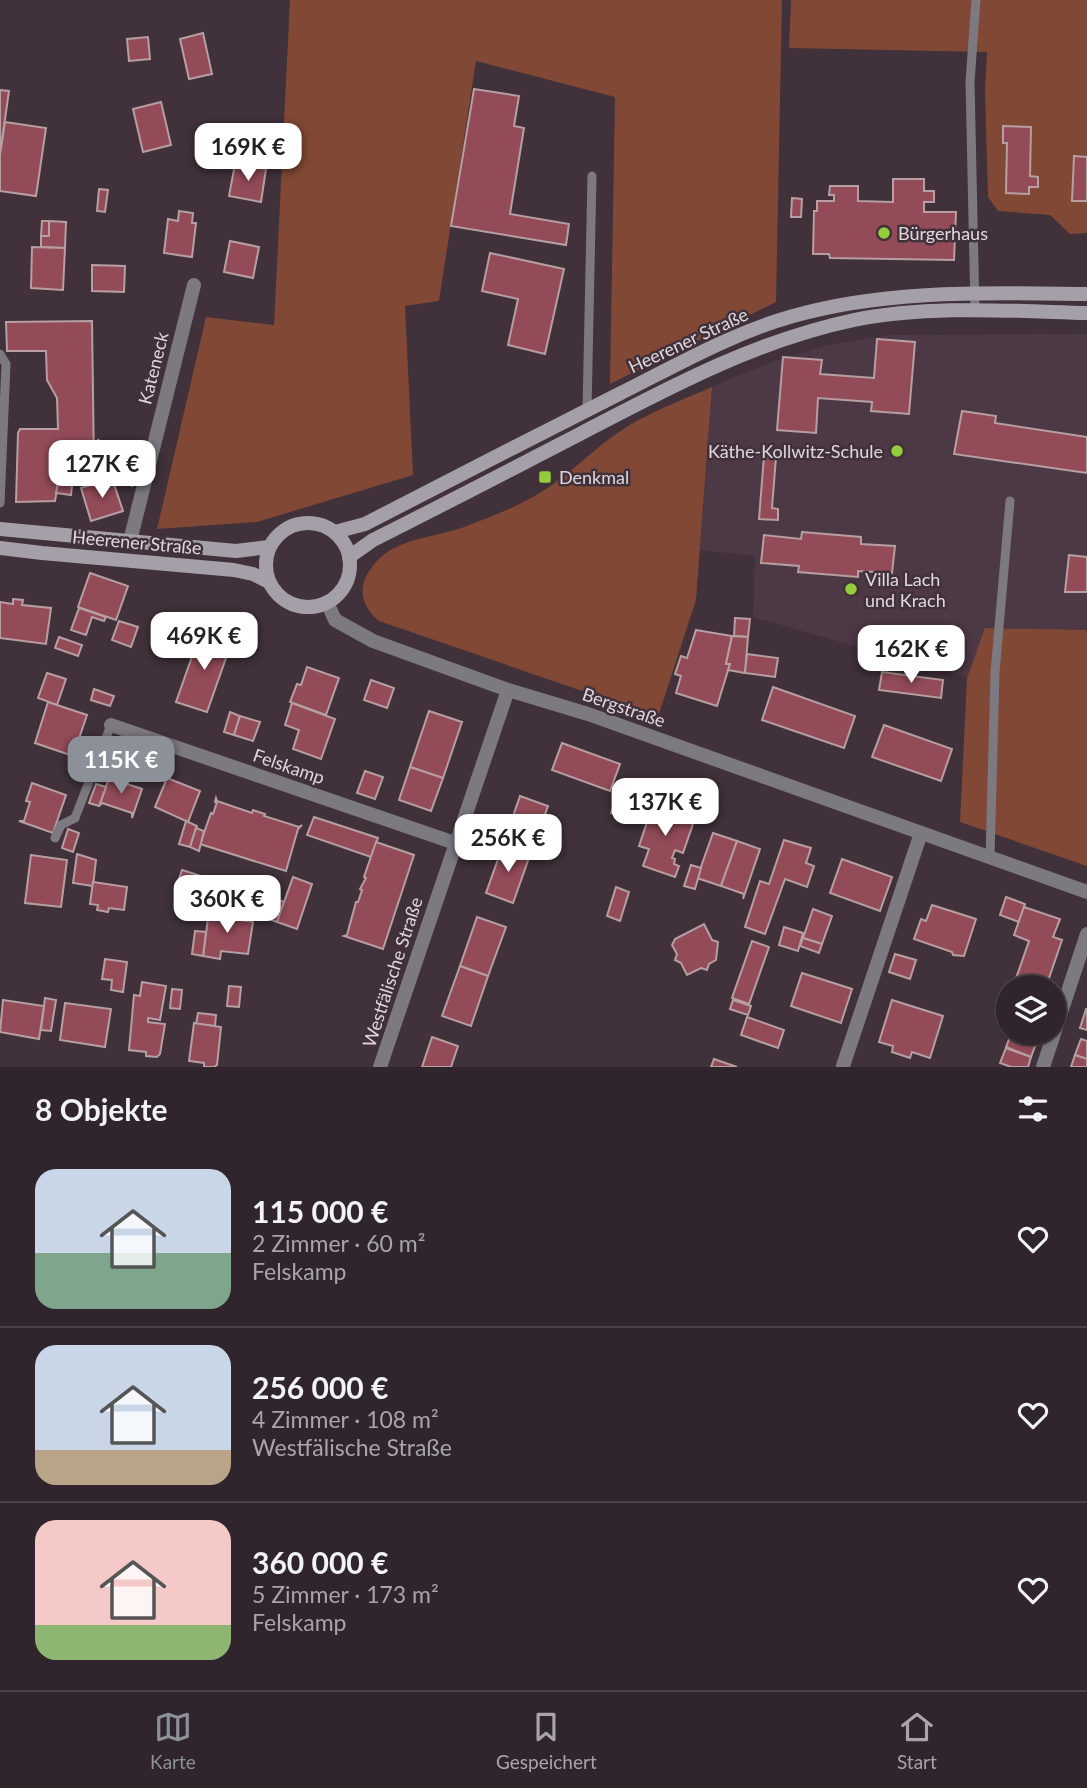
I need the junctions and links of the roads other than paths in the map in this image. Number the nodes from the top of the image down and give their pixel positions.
1 (976, 0) edge
2 (592, 176) dead end
3 (194, 285) dead end
4 (975, 293) junction
5 (1087, 293) edge
6 (975, 310) junction
7 (1087, 313) edge
8 (0, 355) edge
9 (587, 410) junction
10 (1010, 500) dead end
11 (0, 503) edge
12 (0, 529) edge
13 (335, 532) junction
14 (130, 541) junction
15 (269, 547) junction
16 (0, 548) edge
17 (349, 557) junction
18 (269, 582) junction
19 (327, 602) junction
20 (509, 690) junction
21 (111, 725) joint
22 (921, 834) junction
23 (55, 838) dead end
24 (455, 843) junction
25 (990, 858) junction
26 (1087, 892) edge
27 (1087, 933) edge
28 (843, 1066) edge
29 (380, 1067) edge
30 (1043, 1067) edge

1 - 4 lane
2 - 9 lane
3 - 14 street, Kateneck
4 - 5 main road, Heerener Straße
4 - 6 lane
4 - 9 main road, Heerener Straße
6 - 7 main road, Heerener Straße
6 - 17 main road, Heerener Straße
8 - 11 lane
9 - 13 main road, Heerener Straße
10 - 25 lane
12 - 14 main road, Heerener Straße
13 - 15 main road
13 - 17 main road
14 - 15 main road, Heerener Straße
15 - 18 main road
16 - 18 main road, Heerener Straße
17 - 19 main road
18 - 19 main road, Heerener Straße
19 - 20 street, Bergstraße
20 - 22 street, Bergstraße
20 - 24 street, Westfälische Straße
21 - 23 lane
21 - 24 street, Felskamp
22 - 25 street, Bergstraße
22 - 28 street
24 - 29 street, Westfälische Straße
25 - 26 street, Bergstraße
27 - 30 street

